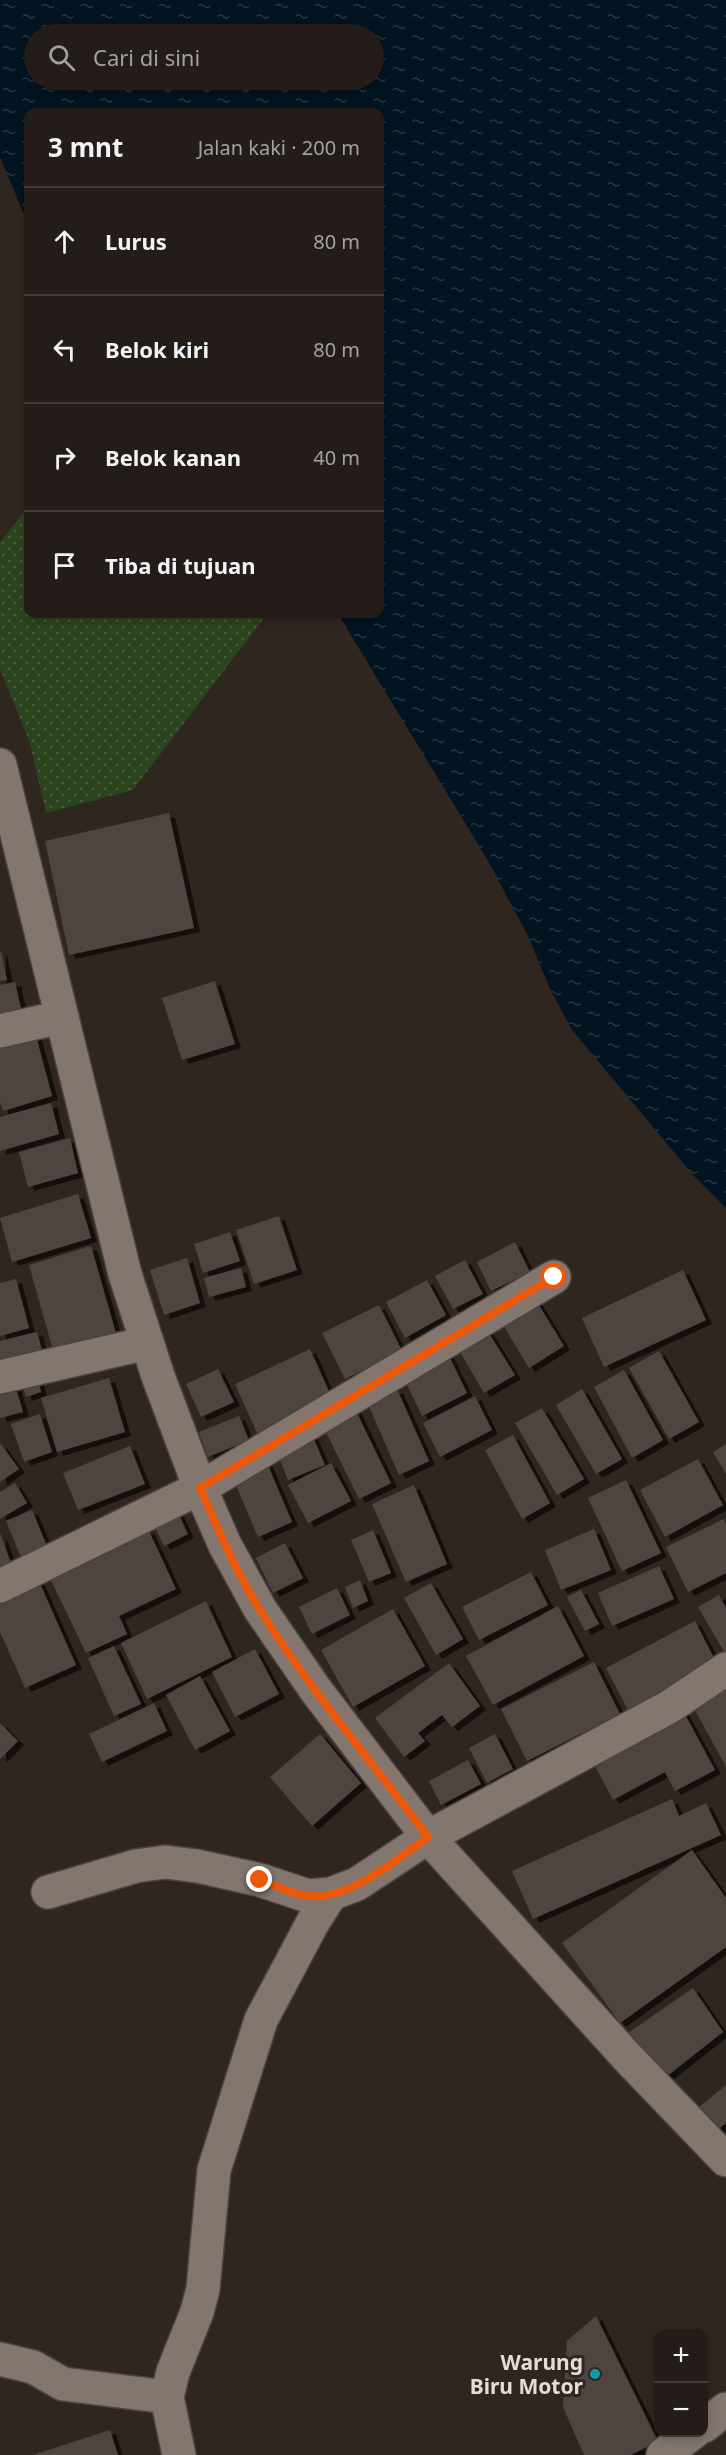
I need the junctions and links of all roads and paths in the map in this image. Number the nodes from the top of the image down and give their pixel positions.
1 (1, 776) edge
2 (62, 1017) junction
3 (0, 1031) edge
4 (554, 1277) dead end
5 (147, 1343) junction
6 (0, 1377) edge
7 (200, 1488) junction
8 (0, 1586) edge
9 (726, 1669) edge
10 (428, 1837) junction
11 (48, 1892) dead end
12 (331, 1894) junction
13 (726, 2160) edge
14 (0, 2359) edge
15 (167, 2397) junction
16 (726, 2409) edge
17 (708, 2423) edge
18 (688, 2437) edge
19 (179, 2455) edge
20 (663, 2455) edge

1 - 2 street
2 - 3 street
2 - 5 street
4 - 7 street
5 - 6 street
5 - 7 street
7 - 8 street
7 - 10 street
9 - 10 street
10 - 12 street
10 - 13 street
11 - 12 street
12 - 15 street
14 - 15 street
15 - 19 street
16 - 17 street
18 - 20 street

